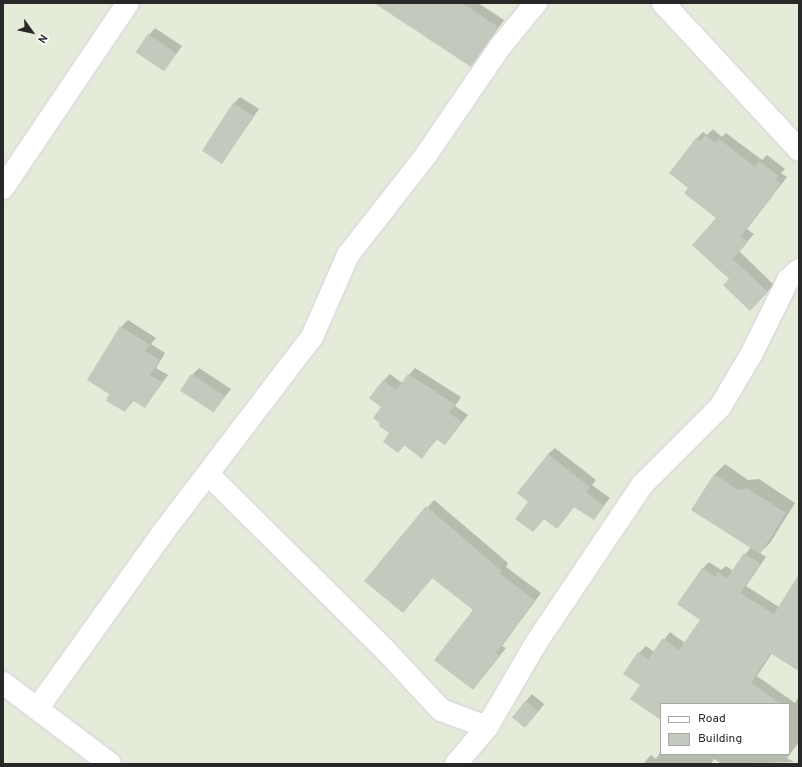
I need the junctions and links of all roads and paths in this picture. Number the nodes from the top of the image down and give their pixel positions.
1 (128, 3) edge
2 (536, 3) edge
3 (663, 3) edge
4 (799, 150) edge
5 (3, 188) edge
6 (799, 270) edge
7 (209, 475) junction
8 (3, 683) edge
9 (37, 709) junction
10 (487, 727) junction
11 (110, 764) edge
12 (456, 764) edge

1 - 5 street
2 - 7 street
3 - 4 street
6 - 10 street
7 - 9 street
7 - 10 street
8 - 9 street
9 - 11 street
10 - 12 street

